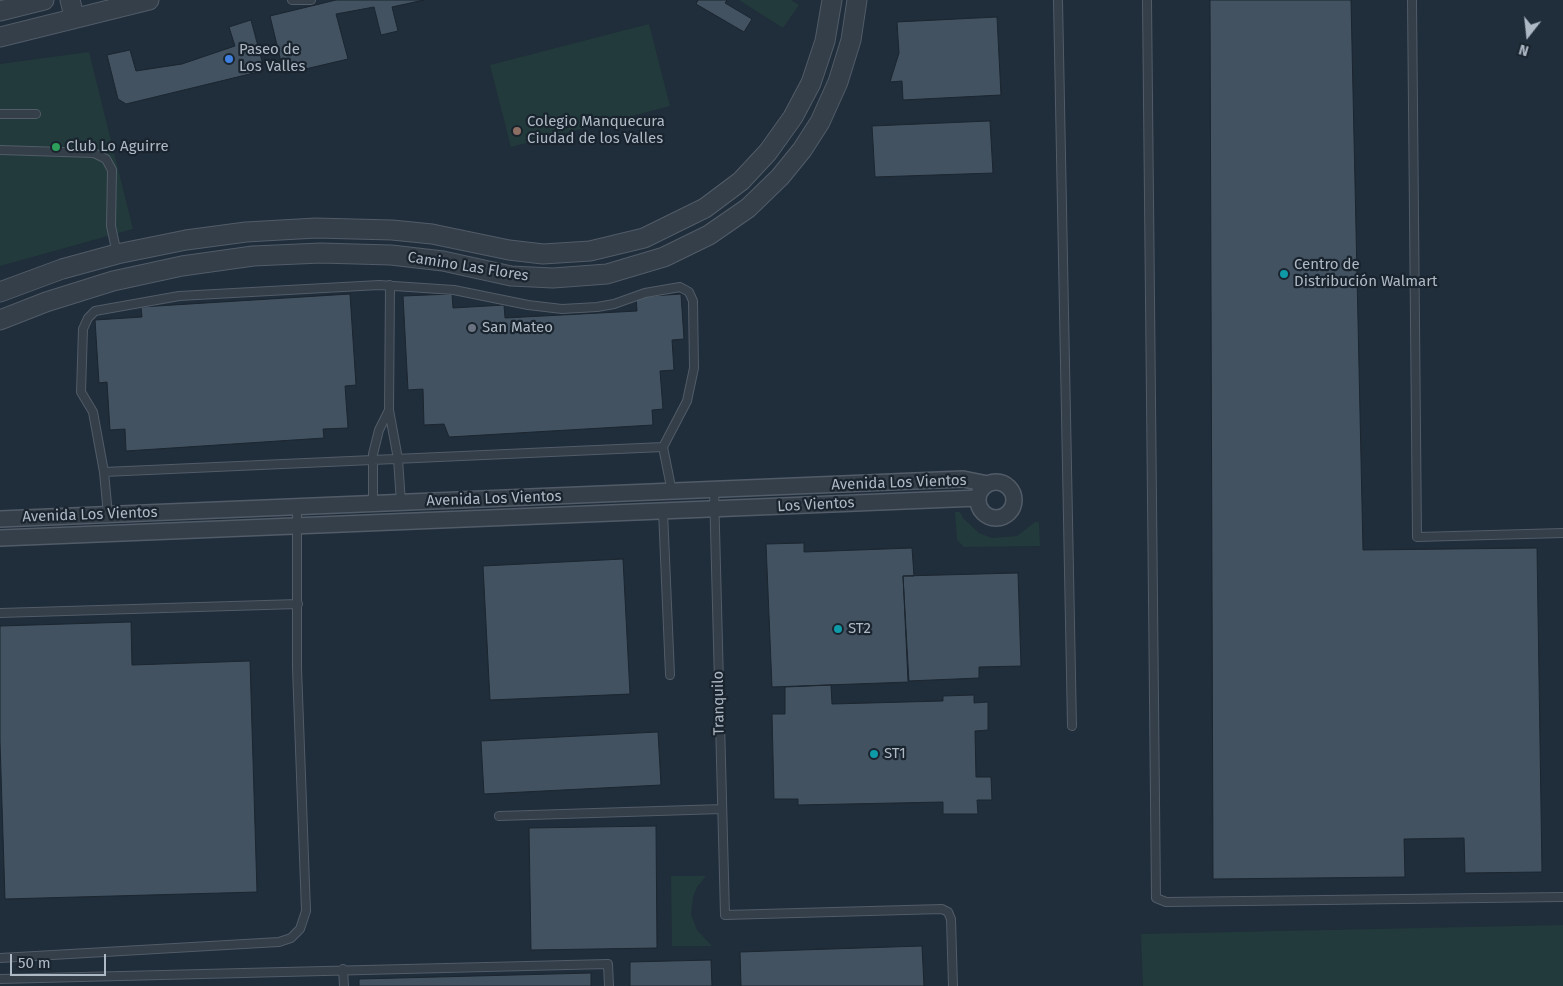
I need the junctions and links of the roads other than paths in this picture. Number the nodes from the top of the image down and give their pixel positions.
1 (44, 0) edge
2 (70, 0) edge
3 (149, 0) edge
4 (292, 0) edge
5 (311, 0) edge
6 (832, 0) edge
7 (858, 0) edge
8 (1058, 0) edge
9 (1147, 0) edge
10 (1412, 0) edge
11 (0, 11) edge
12 (72, 19) junction
13 (0, 37) edge
14 (0, 114) edge
15 (36, 114) dead end
16 (0, 150) edge
17 (117, 254) junction
18 (390, 286) junction
19 (0, 292) edge
20 (0, 320) edge
21 (389, 410) junction
22 (663, 447) junction
23 (398, 459) junction
24 (372, 460) junction
25 (104, 472) junction
26 (988, 484) junction
27 (714, 490) junction
28 (672, 492) junction
29 (978, 498) junction
30 (401, 503) junction
31 (373, 504) junction
32 (297, 507) junction
33 (714, 509) junction
34 (663, 511) junction
35 (108, 514) junction
36 (0, 519) edge
37 (298, 526) junction
38 (1563, 533) edge
39 (0, 538) edge
40 (298, 604) junction
41 (0, 613) edge
42 (670, 675) dead end
43 (1072, 726) dead end
44 (722, 808) junction
45 (499, 816) dead end
46 (1563, 897) edge
47 (0, 958) edge
48 (343, 969) junction
49 (0, 979) edge
50 (344, 986) edge
51 (609, 986) edge
52 (953, 986) edge

1 - 11 street
2 - 12 street
3 - 12 street
4 - 5 lane
6 - 17 street, Camino Las Flores
7 - 20 street, Camino Las Flores
8 - 43 lane
9 - 46 lane
10 - 38 lane
12 - 13 street
14 - 15 lane
16 - 17 lane
17 - 19 street, Camino Las Flores
18 - 21 lane
18 - 22 lane
18 - 25 lane
21 - 23 lane
21 - 24 lane
22 - 23 lane
22 - 28 lane
23 - 24 lane
23 - 30 lane
24 - 25 lane
24 - 31 lane
25 - 35 lane
26 - 27 street, Avenida Los Vientos
26 - 29 street, Avenida Los Vientos
26 - 29 street, Avenida Los Vientos
27 - 28 street, Avenida Los Vientos
27 - 33 lane, Tranquilo
28 - 30 street, Avenida Los Vientos
29 - 33 street, Los Vientos
30 - 31 street, Avenida Los Vientos
31 - 32 street, Avenida Los Vientos
32 - 35 street, Avenida Los Vientos
32 - 37 lane
33 - 34 street, Avenida Los Vientos
33 - 44 lane, Tranquilo
34 - 37 street, Avenida Los Vientos
34 - 42 lane
35 - 36 street, Avenida Los Vientos
37 - 39 street, Avenida Los Vientos
37 - 40 lane
40 - 41 lane
40 - 47 lane
44 - 45 lane
44 - 52 lane, Tranquilo
48 - 49 lane
48 - 50 lane
48 - 51 lane

